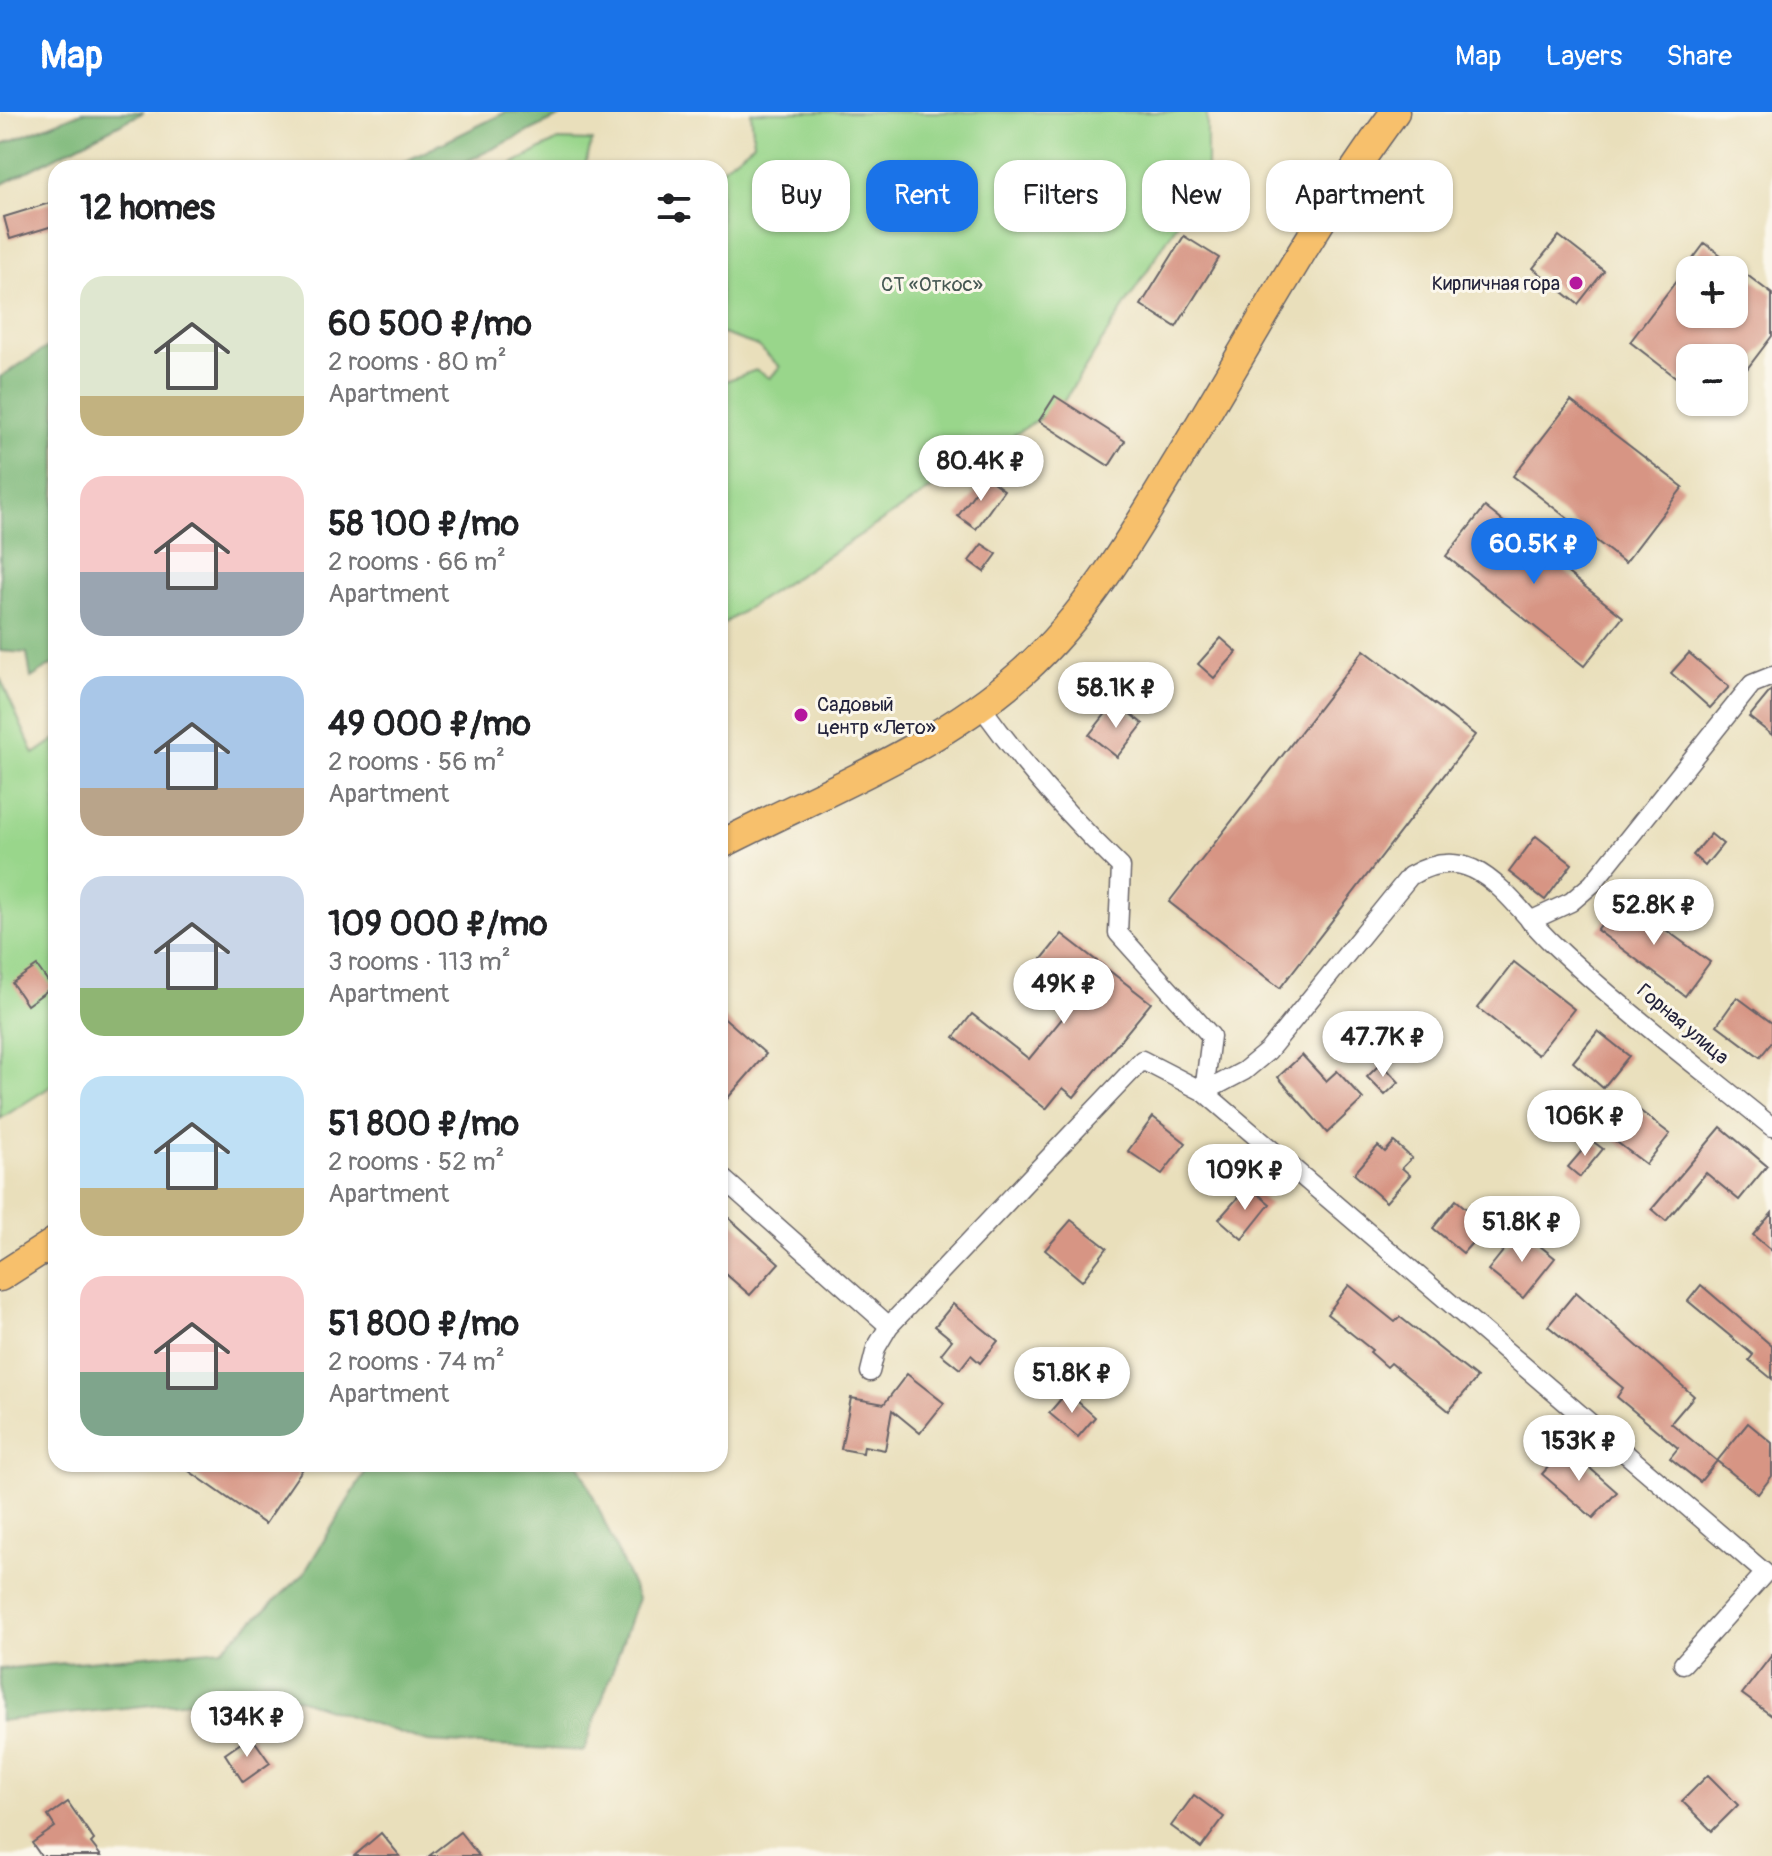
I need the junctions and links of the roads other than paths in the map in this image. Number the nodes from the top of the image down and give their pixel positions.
1 (1395, 112) edge
2 (1772, 676) edge
3 (980, 705) junction
4 (728, 841) edge
5 (1530, 921) junction
6 (1204, 1092) junction
7 (1772, 1127) edge
8 (728, 1183) edge
9 (48, 1246) edge
10 (0, 1277) edge
11 (889, 1326) junction
12 (870, 1372) dead end
13 (1683, 1664) dead end

1 - 3 main road
2 - 5 street
3 - 4 main road
3 - 6 street
5 - 6 street, Горная улица
5 - 7 street, Горная улица
6 - 11 street
6 - 13 street
8 - 11 street
9 - 10 main road
11 - 12 street

